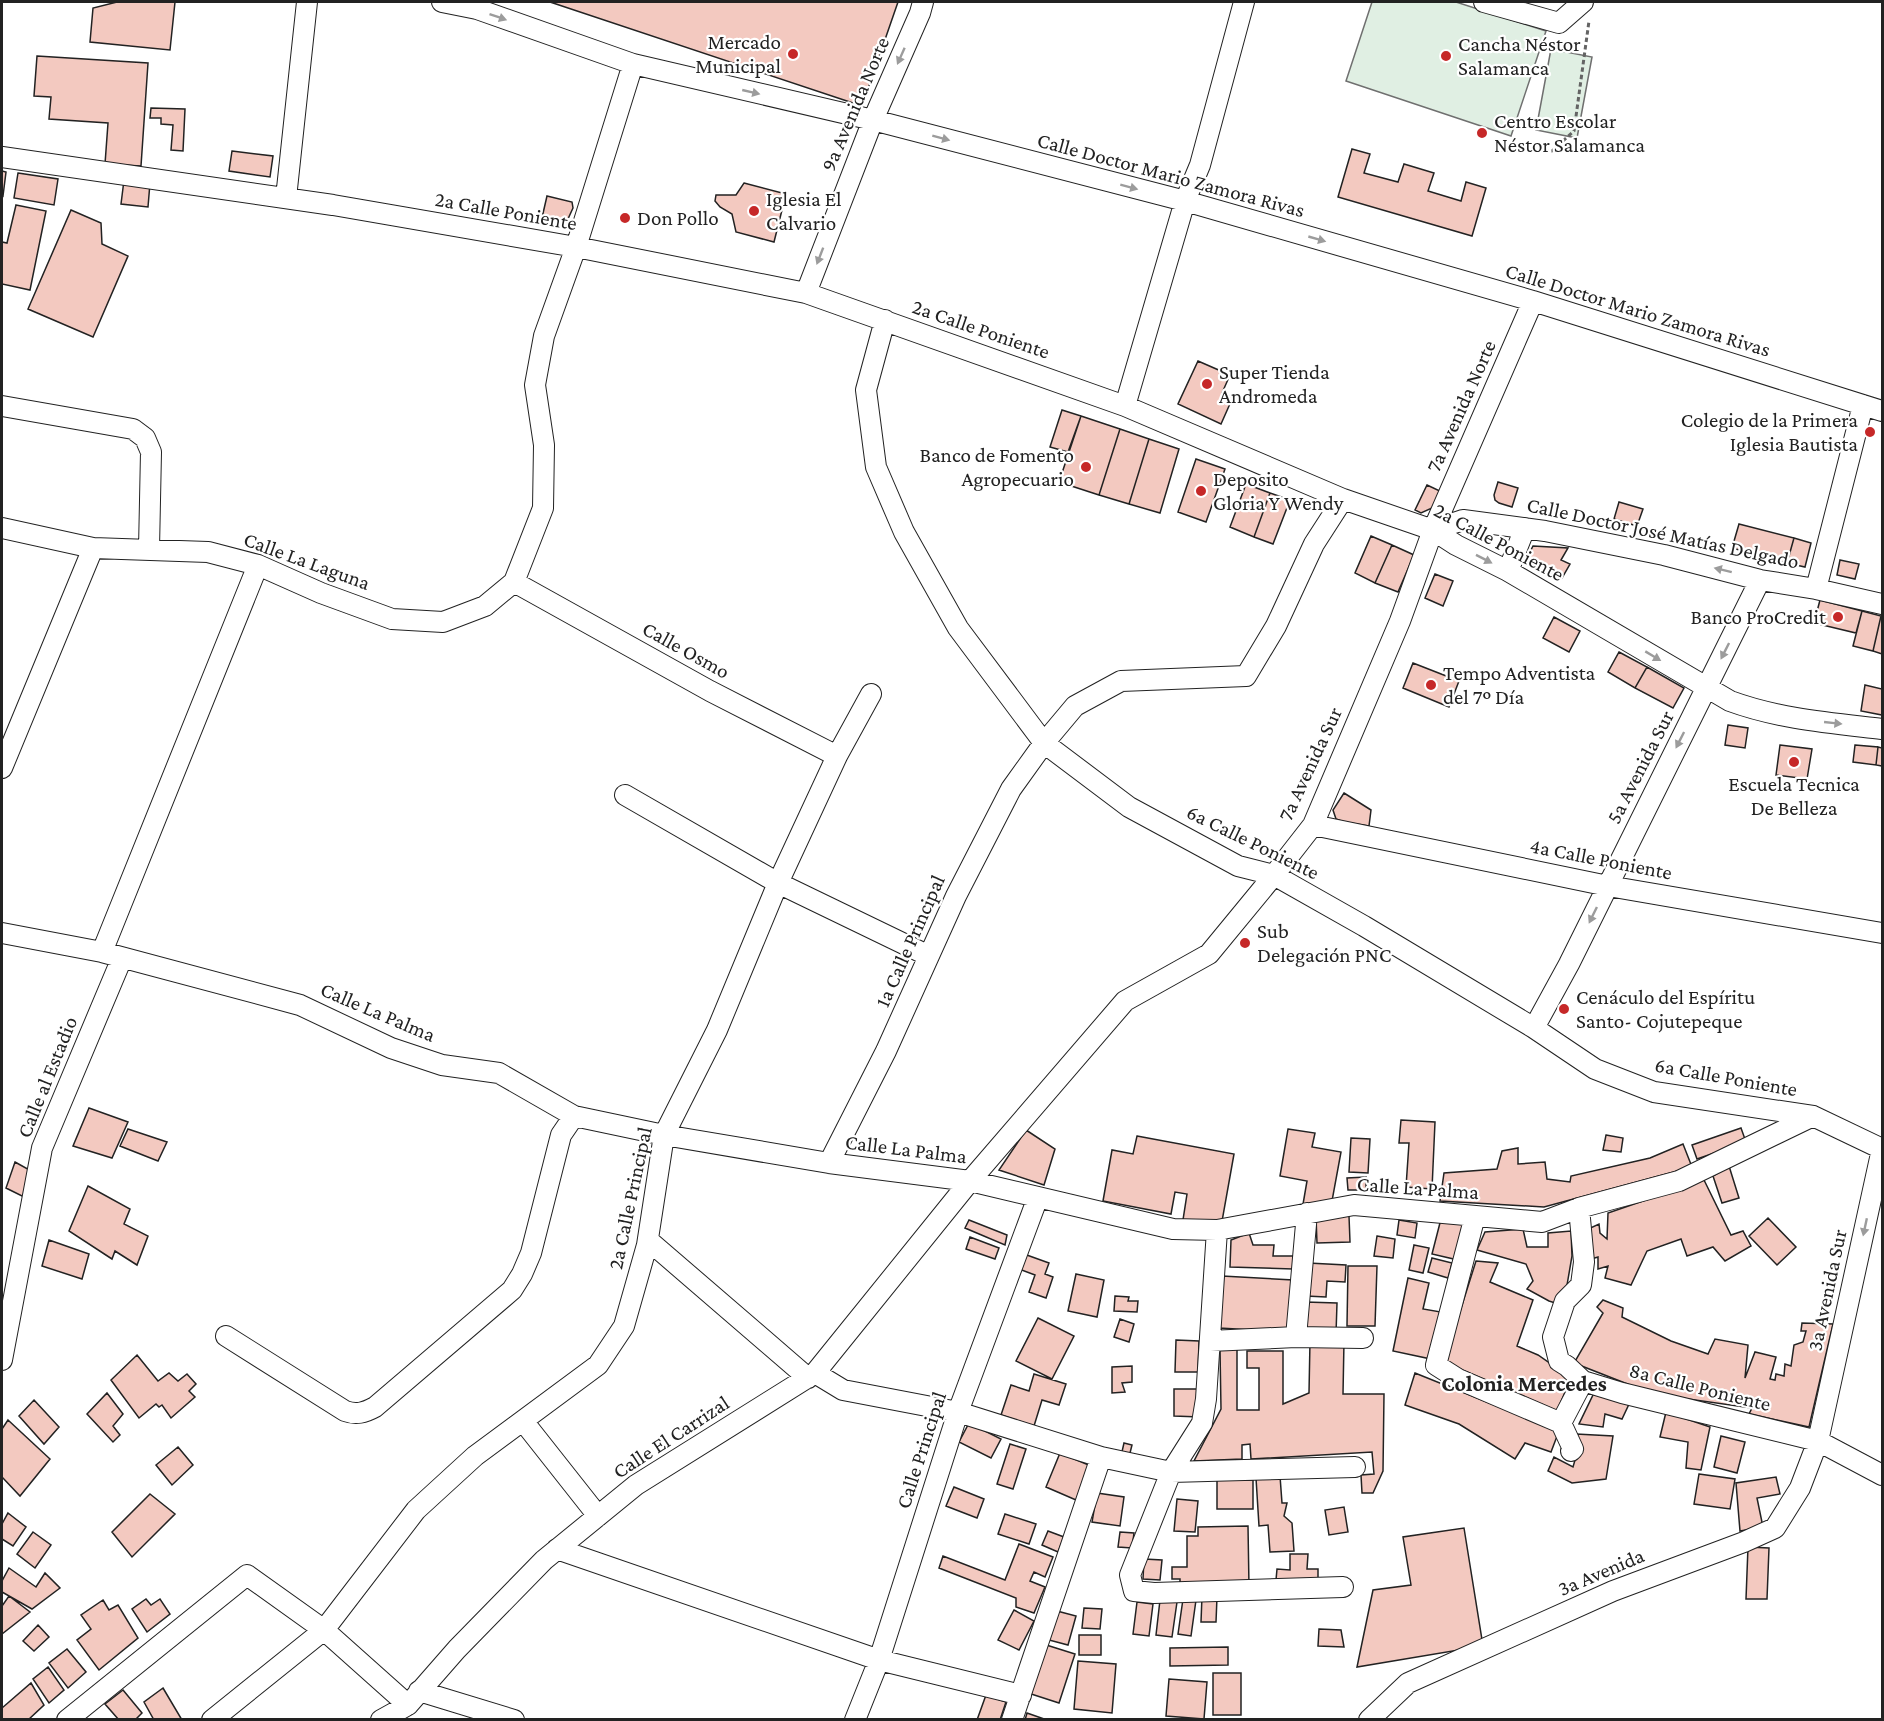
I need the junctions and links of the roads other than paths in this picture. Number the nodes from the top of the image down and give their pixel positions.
1 (308, 2) edge
2 (442, 2) edge
3 (923, 2) edge
4 (1244, 2) edge
5 (1484, 2) edge
6 (1586, 7) edge
7 (633, 64) junction
8 (873, 120) junction
9 (2, 157) edge
10 (286, 198) junction
11 (1185, 201) junction
12 (576, 247) junction
13 (806, 293) junction
14 (1533, 302) junction
15 (885, 320) junction
16 (1863, 405) junction
17 (2, 406) edge
18 (1125, 406) junction
19 (1882, 411) edge
20 (1342, 499) junction
21 (2, 528) edge
22 (1525, 528) junction
23 (1433, 530) junction
24 (93, 548) junction
25 (149, 549) junction
26 (258, 565) junction
27 (1508, 571) junction
28 (1760, 580) junction
29 (514, 582) junction
30 (1816, 589) junction
31 (1882, 604) edge
32 (1706, 688) junction
33 (871, 694) dead end
34 (1882, 729) edge
35 (1044, 743) junction
36 (837, 756) junction
37 (2, 768) edge
38 (625, 795) dead end
39 (1313, 825) junction
40 (1274, 875) junction
41 (778, 883) junction
42 (1608, 886) junction
43 (2, 933) edge
44 (1882, 933) edge
45 (102, 952) junction
46 (929, 956) junction
47 (122, 958) junction
48 (1534, 1028) junction
49 (574, 1116) junction
50 (1813, 1116) junction
51 (664, 1135) junction
52 (1882, 1149) edge
53 (829, 1163) junction
54 (970, 1181) junction
55 (1038, 1197) junction
56 (1579, 1208) junction
57 (1307, 1213) junction
58 (1475, 1216) junction
59 (1217, 1230) junction
60 (648, 1240) junction
61 (226, 1336) dead end
62 (1296, 1337) junction
63 (1363, 1338) dead end
64 (1210, 1341) junction
65 (2, 1360) edge
66 (812, 1376) junction
67 (1583, 1381) junction
68 (958, 1412) junction
69 (523, 1422) junction
70 (1561, 1423) junction
71 (1818, 1441) junction
72 (1571, 1451) dead end
73 (1101, 1457) junction
74 (1355, 1467) dead end
75 (1170, 1472) junction
76 (1882, 1475) edge
77 (598, 1516) junction
78 (557, 1550) junction
79 (1343, 1587) dead end
80 (324, 1630) junction
81 (879, 1660) junction
82 (1021, 1695) junction
83 (413, 1698) junction
84 (67, 1719) edge
85 (212, 1719) edge
86 (381, 1719) edge
87 (514, 1719) edge
88 (855, 1719) edge
89 (1012, 1719) edge
90 (1369, 1719) edge

1 - 10 street
2 -> 7 street, Calle Doctor Mario Zamora Rivas
3 -> 8 street, 9a Avenida Norte
4 - 11 street
5 - 6 street
7 -> 8 street, Calle Doctor Mario Zamora Rivas
7 - 12 street
8 -> 11 street, Calle Doctor Mario Zamora Rivas
8 -> 13 street, 9a Avenida Norte
9 - 10 street, 2a Calle Poniente
10 - 12 street, 2a Calle Poniente
11 -> 14 street, Calle Doctor Mario Zamora Rivas
11 - 18 street
12 - 13 street, 2a Calle Poniente
12 - 29 street
13 - 15 street, 2a Calle Poniente
14 - 16 street, Calle Doctor Mario Zamora Rivas
14 - 23 street, 7a Avenida Norte
15 - 18 street, 2a Calle Poniente
15 - 35 street, 6a Calle Poniente
16 - 19 street, Calle Doctor Mario Zamora Rivas
16 - 30 street
17 - 25 street
18 - 20 street, 2a Calle Poniente
20 - 23 street, 2a Calle Poniente
20 - 35 street, 1a Calle Principal
21 - 24 street, Calle La Laguna
22 - 23 street, Calle Doctor José Matías Delgado
22 - 27 street
28 -> 22 street, Calle Doctor José Matías Delgado
23 -> 27 street, 2a Calle Poniente
23 - 39 street, 7a Avenida Sur
24 - 25 street, Calle La Laguna
24 - 37 street
25 - 26 street, Calle La Laguna
26 - 29 street, Calle La Laguna
26 - 45 street
27 -> 32 street, 2a Calle Poniente
28 - 30 street, Calle Doctor José Matías Delgado
28 -> 32 street, 5a Avenida Sur
29 - 36 street, Calle Osmo
30 - 31 street, Calle Doctor José Matías Delgado
32 -> 34 street, 2a Calle Poniente
32 -> 42 street, 5a Avenida Sur
33 - 36 street, 2a Calle Principal
35 - 40 street, 6a Calle Poniente
35 - 46 street, 1a Calle Principal
36 - 41 street, 2a Calle Principal
38 - 41 street
39 - 40 street, 7a Avenida Sur
39 - 42 street, 4a Calle Poniente
40 - 48 street, 6a Calle Poniente
40 - 54 street, 7a Avenida Sur
41 - 46 street
41 - 51 street, 2a Calle Principal
42 - 44 street, 4a Calle Poniente
42 -> 48 street, 5a Avenida Sur
43 - 45 street, Calle La Palma
45 - 47 street, Calle La Palma
46 - 53 street, 1a Calle Principal
47 - 49 street, Calle La Palma
47 - 65 street, Calle al Estadio
48 - 50 street, 6a Calle Poniente
49 - 51 street, Calle La Palma
49 - 61 street
50 - 52 street, 6a Calle Poniente
50 - 56 street, Calle La Palma
51 - 53 street, Calle La Palma
51 - 60 street, 2a Calle Principal
52 -> 71 street, 3a Avenida Sur
53 - 54 street, Calle La Palma
54 - 55 street, Calle La Palma
54 - 66 street, Calle El Carrizal
55 - 59 street, Calle La Palma
55 - 68 street, Calle Principal
56 - 58 street, Calle La Palma
56 - 67 street, 8a Calle Poniente
57 - 58 street, Calle La Palma
57 - 59 street, Calle La Palma
57 - 62 street
58 - 70 street
59 - 64 street
60 - 66 street
60 - 69 street, 2a Calle Principal
62 - 63 street
62 - 64 street
64 - 75 street
66 - 68 street
66 - 77 street, Calle El Carrizal
67 - 70 street
67 - 71 street, 8a Calle Poniente
68 - 73 street
68 - 81 street, Calle Principal
69 - 77 street
69 - 80 street, 2a Calle Principal
70 - 72 street
71 - 76 street, 8a Calle Poniente
71 - 90 street, 3a Avenida
73 - 75 street
73 - 82 street
74 - 75 street
75 - 79 street
77 - 78 street, Calle El Carrizal
78 - 81 street
78 - 83 street, Calle El Carrizal
80 - 83 street
80 - 84 street
80 - 85 street, 2a Calle Principal
81 - 82 street
81 - 88 street, Calle Principal
82 - 89 street
83 - 86 street, Calle El Carrizal
83 - 87 street

